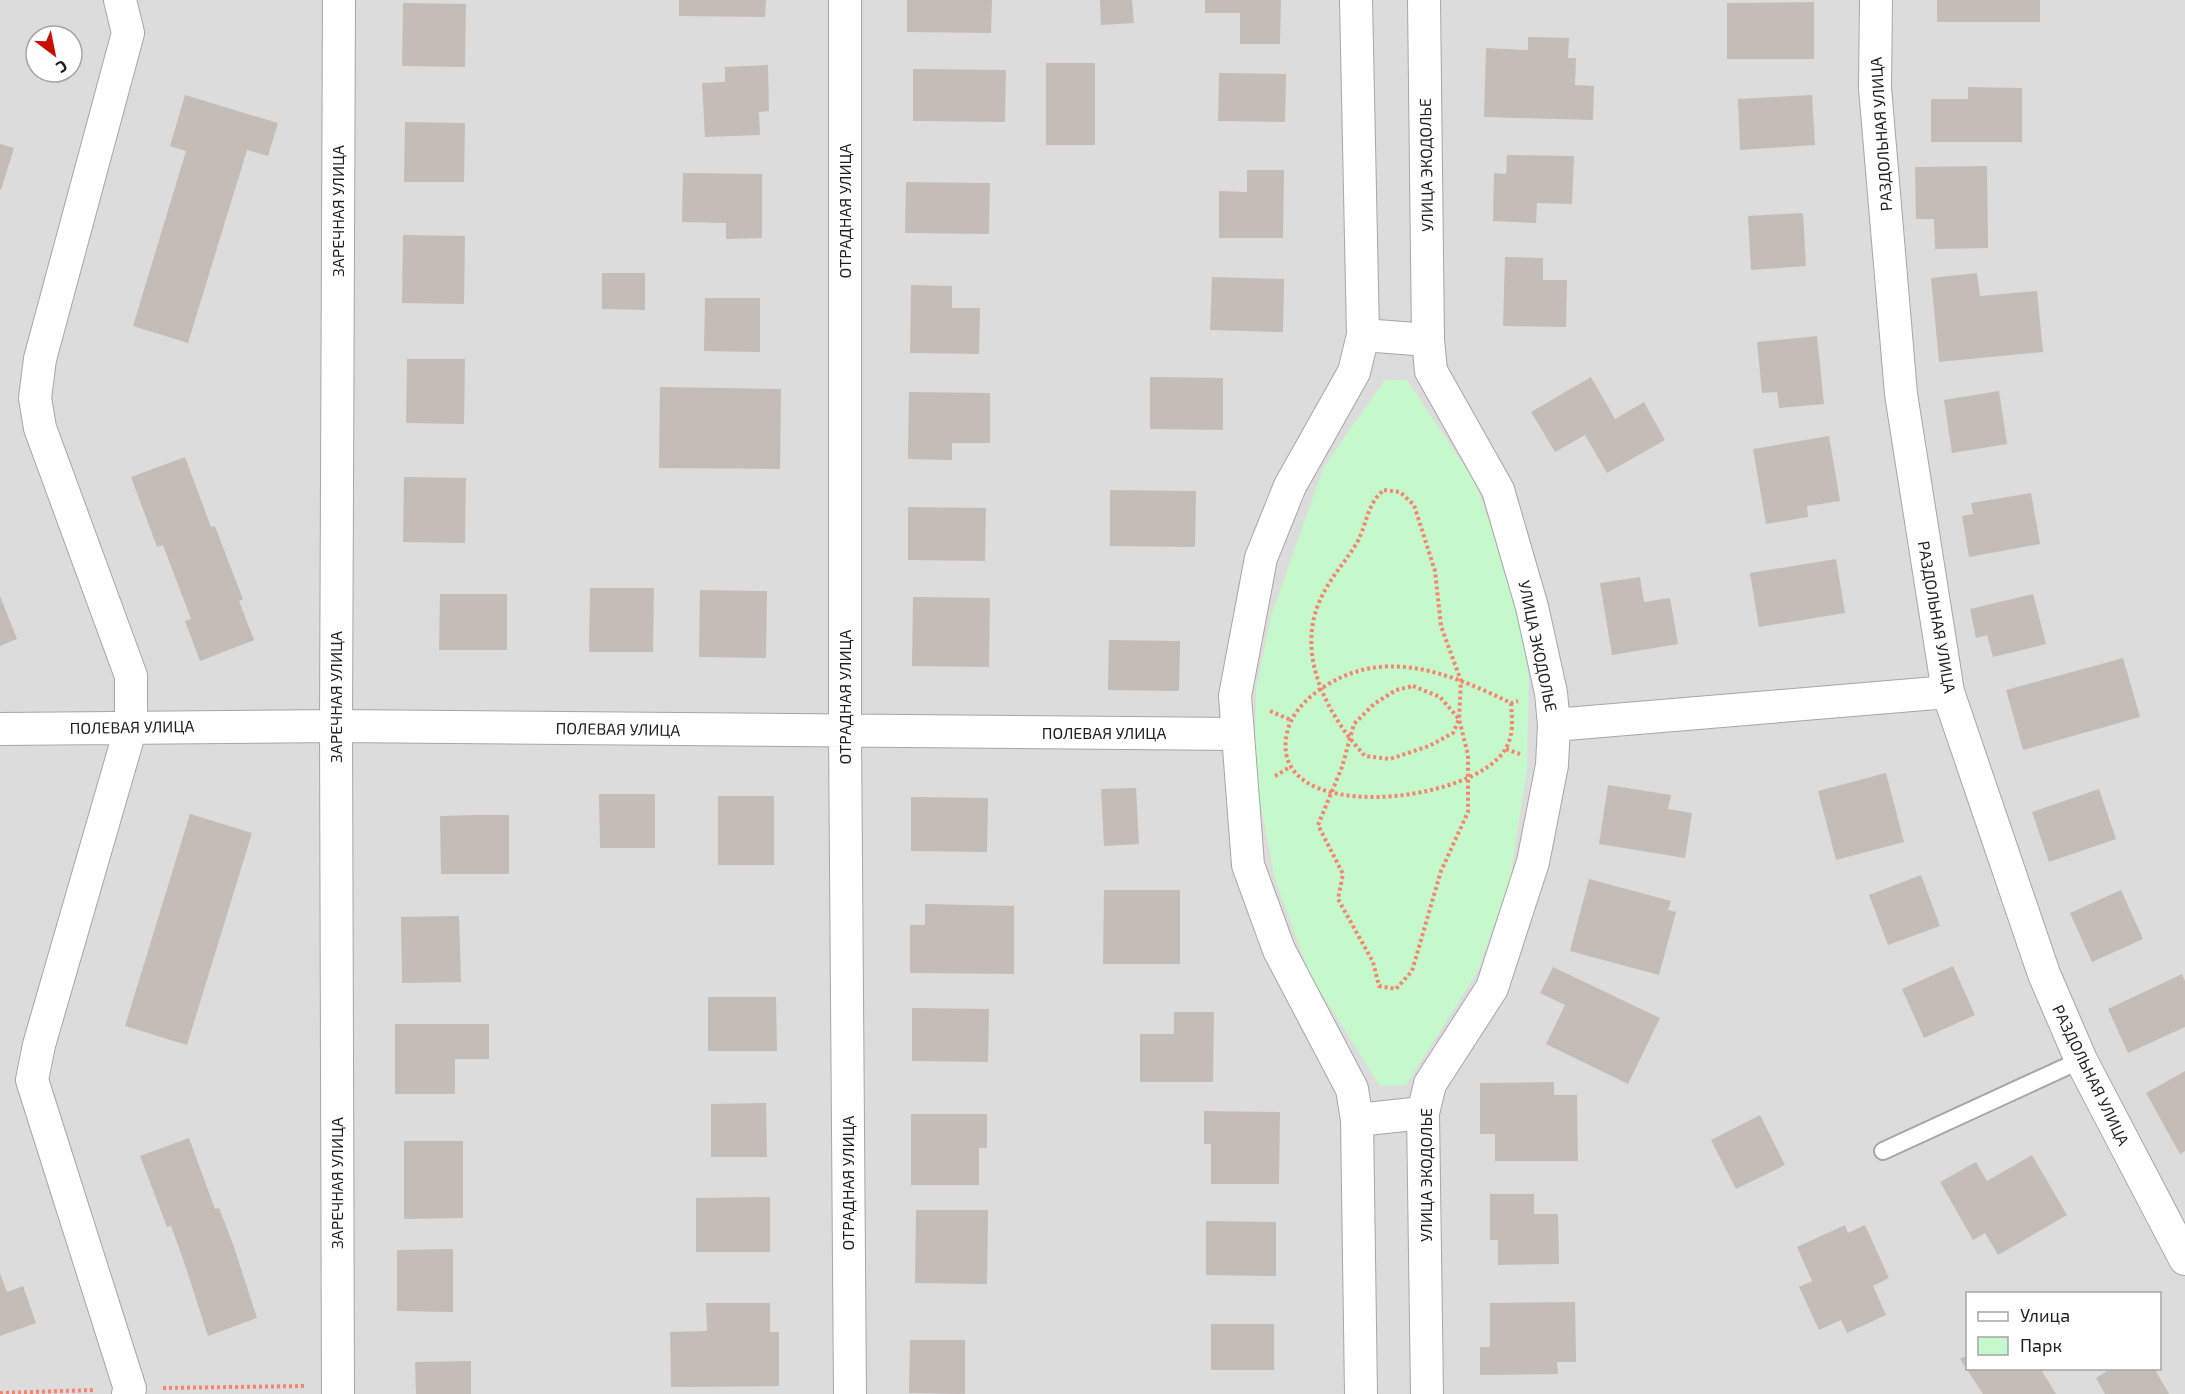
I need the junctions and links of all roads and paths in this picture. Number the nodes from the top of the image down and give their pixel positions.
1 (120, 0) edge
2 (339, 0) edge
3 (845, 0) edge
4 (1356, 0) edge
5 (1424, 0) edge
6 (1876, 0) edge
7 (1364, 334) junction
8 (1428, 340) junction
9 (1461, 681) junction
10 (1320, 687) junction
11 (1948, 692) junction
12 (1551, 693) junction
13 (1511, 703) junction
14 (1459, 719) junction
15 (1554, 725) junction
16 (336, 726) junction
17 (131, 727) junction
18 (0, 729) edge
19 (845, 732) junction
20 (1236, 734) junction
21 (1348, 738) junction
22 (1468, 779) junction
23 (1331, 794) junction
24 (2081, 1060) junction
25 (1424, 1113) junction
26 (1357, 1120) junction
27 (1883, 1151) dead end
28 (2185, 1259) edge
29 (338, 1390) edge
30 (129, 1391) edge
31 (0, 1393) edge
32 (850, 1394) edge
33 (1361, 1394) edge
34 (1427, 1394) edge

1 - 17 street
2 - 16 street, ЗАРЕЧНАЯ УЛИЦА
3 - 19 street, ОТРАДНАЯ УЛИЦА
4 - 7 street
5 - 8 street, УЛИЦА ЭКОДОЛЬЕ
6 - 11 street, РАЗДОЛЬНАЯ УЛИЦА
7 - 8 street
7 - 20 street
8 - 12 street, УЛИЦА ЭКОДОЛЬЕ
9 - 10 path
9 - 10 path
9 - 13 path
9 - 14 path
10 - 21 path
10 - 23 path
11 - 15 street
11 - 24 street, РАЗДОЛЬНАЯ УЛИЦА
12 - 13 path
12 - 15 street, УЛИЦА ЭКОДОЛЬЕ
13 - 22 path
14 - 21 path
14 - 21 path
14 - 22 path
15 - 25 street, УЛИЦА ЭКОДОЛЬЕ
16 - 17 street, ПОЛЕВАЯ УЛИЦА
16 - 19 street, ПОЛЕВАЯ УЛИЦА
16 - 29 street, ЗАРЕЧНАЯ УЛИЦА
17 - 18 street, ПОЛЕВАЯ УЛИЦА
17 - 30 street
19 - 20 street, ПОЛЕВАЯ УЛИЦА
19 - 32 street, ОТРАДНАЯ УЛИЦА
20 - 26 street
21 - 23 path
22 - 23 path
22 - 23 path
24 - 27 lane
24 - 28 street, РАЗДОЛЬНАЯ УЛИЦА
25 - 26 street
25 - 34 street, УЛИЦА ЭКОДОЛЬЕ
26 - 33 street
29 - 30 path
30 - 31 path

